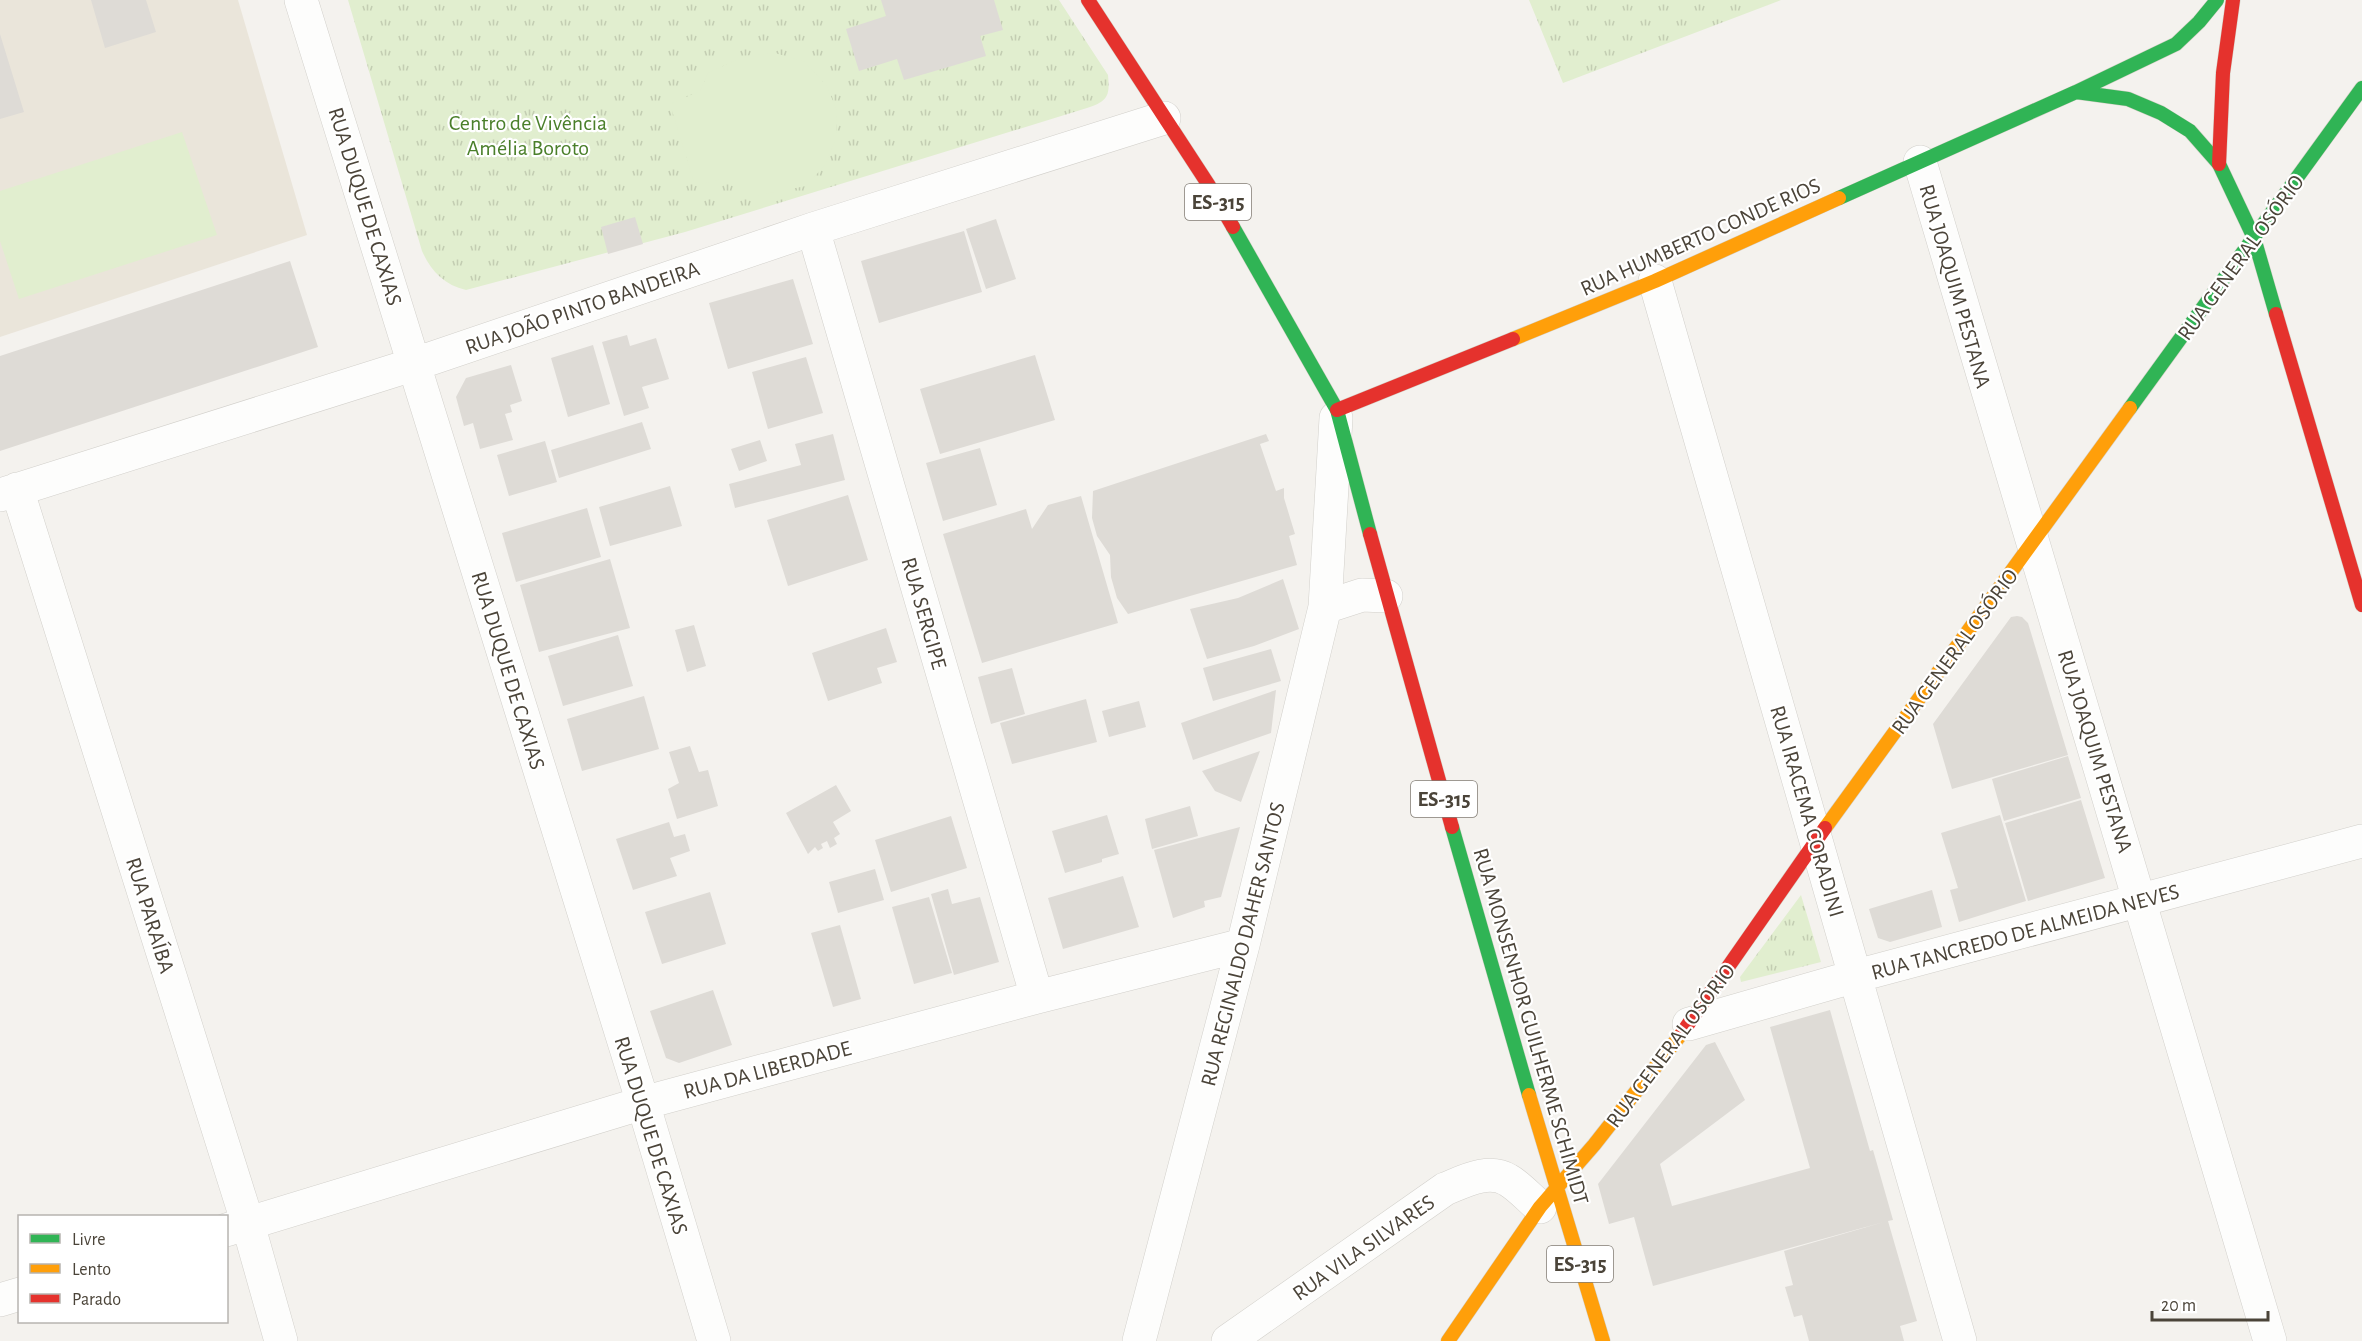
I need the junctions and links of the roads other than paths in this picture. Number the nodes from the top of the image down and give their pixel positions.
1 (302, 0) edge
2 (1088, 0) edge
3 (2217, 0) edge
4 (2233, 0) edge
5 (2362, 88) edge
6 (2076, 92) junction
7 (1164, 118) junction
8 (1920, 162) junction
9 (2219, 164) junction
10 (813, 229) junction
11 (2254, 237) junction
12 (1655, 281) junction
13 (415, 364) junction
14 (1337, 410) junction
15 (9, 492) edge
16 (2032, 544) junction
17 (1386, 596) junction
18 (2362, 605) edge
19 (1325, 607) junction
20 (1816, 840) junction
21 (2362, 841) edge
22 (2141, 900) junction
23 (1243, 945) junction
24 (1856, 976) junction
25 (1037, 997) junction
26 (1689, 1024) junction
27 (643, 1103) junction
28 (1548, 1197) junction
29 (237, 1227) edge
30 (18, 1295) edge
31 (0, 1300) edge
32 (281, 1341) edge
33 (714, 1341) edge
34 (1139, 1341) edge
35 (1227, 1341) edge
36 (1448, 1341) edge
37 (1604, 1341) edge
38 (1960, 1341) edge
39 (2270, 1341) edge

1 - 13 street, RUA DUQUE DE CAXIAS
2 - 7 main road, ES-315
3 - 6 main road, RUA HUMBERTO CONDE RIOS
4 - 9 main road
5 - 11 main road, RUA GENERAL OSÓRIO
6 - 8 main road, RUA HUMBERTO CONDE RIOS
6 - 9 main road
7 - 10 street, RUA JOÃO PINTO BANDEIRA
7 - 14 main road, ES-315
8 - 12 main road, RUA HUMBERTO CONDE RIOS
8 - 16 street, RUA JOAQUIM PESTANA
9 - 11 main road
10 - 13 street, RUA JOÃO PINTO BANDEIRA
10 - 25 street, RUA SERGIPE
11 - 16 main road, RUA GENERAL OSÓRIO
11 - 18 main road
12 - 14 main road, RUA HUMBERTO CONDE RIOS
12 - 20 street, RUA IRACEMA CORADINI
13 - 15 street, RUA JOÃO PINTO BANDEIRA
13 - 27 street, RUA DUQUE DE CAXIAS
14 - 17 main road, RUA MONSENHOR GUILHERME SCHIMIDT / ES-315
14 - 19 street, RUA REGINALDO DAHER SANTOS
15 - 29 street, RUA PARAÍBA
16 - 20 main road, RUA GENERAL OSÓRIO
16 - 22 street, RUA JOAQUIM PESTANA
17 - 19 street
17 - 28 main road, RUA MONSENHOR GUILHERME SCHIMIDT / ES-315
19 - 23 street, RUA REGINALDO DAHER SANTOS
20 - 24 street, RUA IRACEMA CORADINI
20 - 26 main road, RUA GENERAL OSÓRIO
21 - 22 street, RUA TANCREDO DE ALMEIDA NEVES
22 - 24 street, RUA TANCREDO DE ALMEIDA NEVES
22 - 39 street, RUA JOAQUIM PESTANA
23 - 25 street, RUA DA LIBERDADE
23 - 34 street, RUA REGINALDO DAHER SANTOS
24 - 26 street, RUA TANCREDO DE ALMEIDA NEVES
24 - 38 street, RUA IRACEMA CORADINI
25 - 27 street, RUA DA LIBERDADE
26 - 28 main road, RUA GENERAL OSÓRIO
27 - 29 street, RUA DA LIBERDADE
27 - 33 street, RUA DUQUE DE CAXIAS
28 - 35 street, RUA VILA SILVARES
28 - 36 main road, RUA GENERAL OSÓRIO
28 - 37 main road, RUA MONSENHOR GUILHERME SCHIMIDT / ES-315
29 - 32 street, RUA PARAÍBA
30 - 31 street

